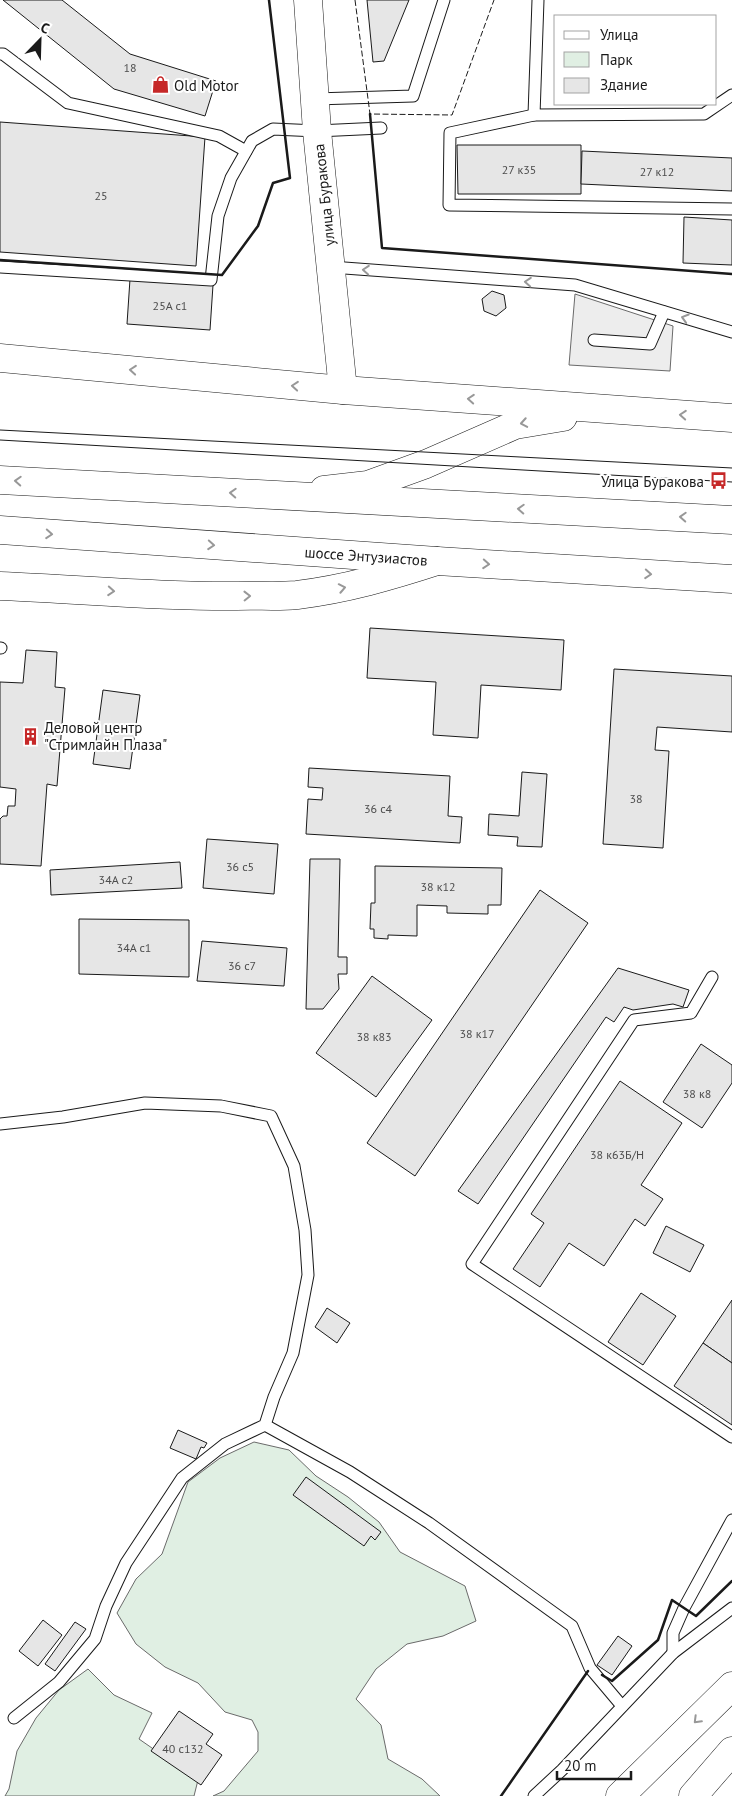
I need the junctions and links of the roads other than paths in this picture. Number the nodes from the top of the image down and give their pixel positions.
1 (308, 0) edge
2 (444, 0) edge
3 (538, 0) edge
4 (0, 54) edge
5 (732, 95) edge
6 (315, 100) junction
7 (534, 115) junction
8 (381, 128) dead end
9 (317, 131) junction
10 (246, 151) junction
11 (732, 209) edge
12 (0, 267) edge
13 (331, 267) junction
14 (664, 312) junction
15 (732, 332) edge
16 (594, 340) dead end
17 (0, 358) edge
18 (344, 390) junction
19 (607, 409) junction
20 (732, 418) edge
21 (0, 480) edge
22 (282, 496) junction
23 (732, 520) edge
24 (0, 530) edge
25 (437, 561) junction
26 (732, 580) edge
27 (0, 586) edge
28 (712, 977) dead end
29 (0, 1124) edge
30 (265, 1425) junction
31 (732, 1437) edge
32 (732, 1520) edge
33 (732, 1608) edge
34 (673, 1653) junction
35 (732, 1686) edge
36 (622, 1706) junction
37 (14, 1718) dead end
38 (732, 1751) edge
39 (622, 1792) edge
40 (534, 1796) edge
41 (692, 1796) edge

1 - 6 main road, улица Буракова
2 - 6 lane
3 - 7 lane
4 - 10 lane
5 - 7 lane
6 - 9 main road, улица Буракова
7 - 11 lane
8 - 9 lane
9 - 10 lane
9 - 13 main road, улица Буракова
10 - 12 lane
14 -> 13 lane
13 - 18 main road, улица Буракова
15 -> 14 lane
14 - 16 lane
18 -> 17 main road
19 -> 18 main road
20 -> 19 main road
19 -> 22 main road
22 -> 21 main road
23 -> 22 main road
24 -> 25 main road, шоссе Энтузиастов
25 -> 26 main road, шоссе Энтузиастов
27 -> 25 main road
28 - 31 lane
29 - 30 lane
30 - 36 lane
30 - 37 lane
32 - 34 lane
33 - 34 lane
34 - 36 lane
35 -> 39 main road
36 - 40 lane
38 - 41 main road

